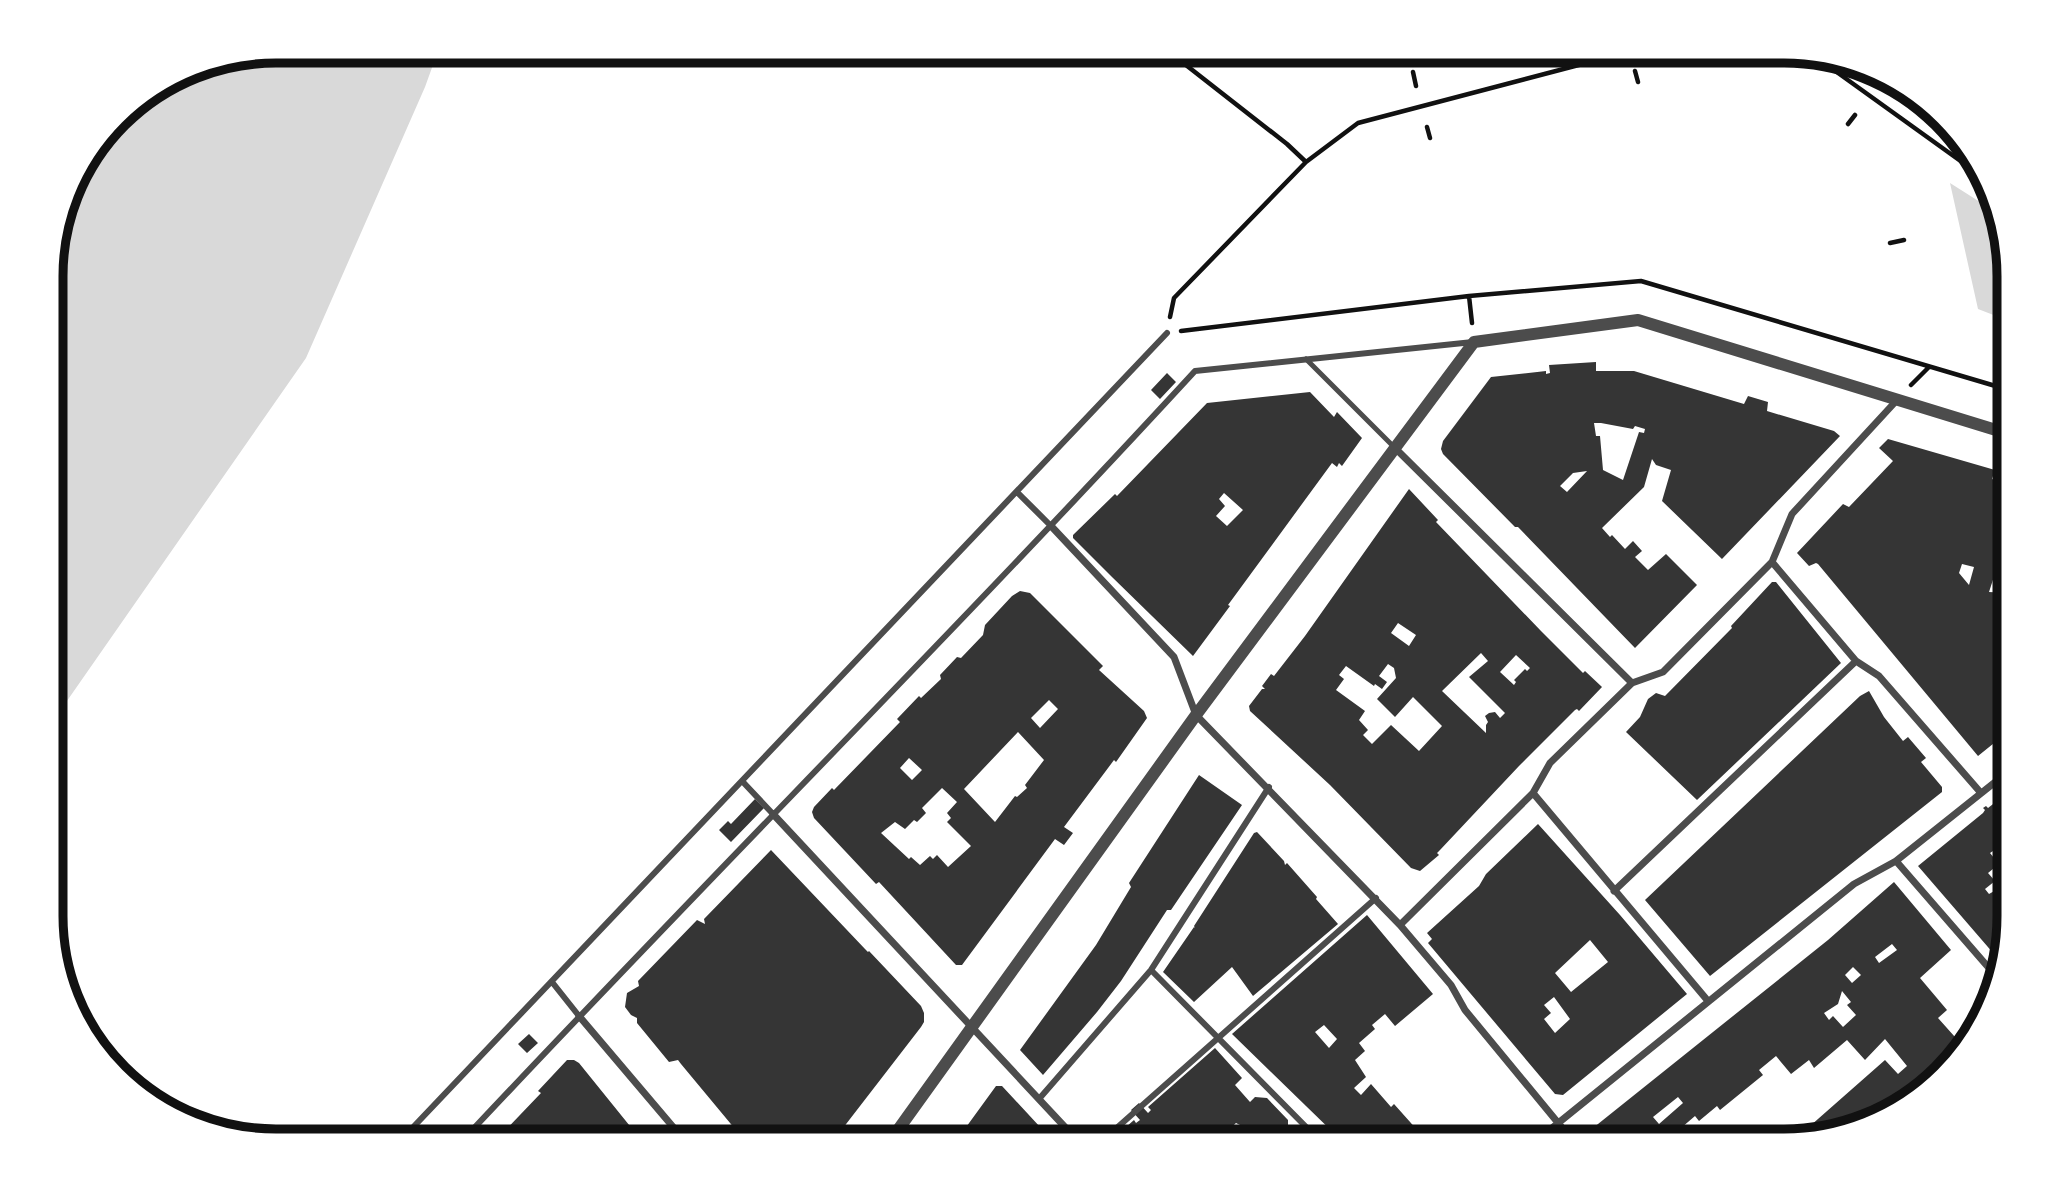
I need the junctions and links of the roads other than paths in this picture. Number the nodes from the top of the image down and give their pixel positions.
1 (1167, 332) road end
2 (1474, 342) junction
3 (1306, 359) junction
4 (1898, 400) junction
5 (1997, 430) edge
6 (1395, 448) junction
7 (1017, 492) junction
8 (1052, 527) junction
9 (1772, 562) junction
10 (1856, 661) junction
11 (1632, 683) junction
12 (1196, 715) junction
13 (1997, 780) edge
14 (742, 782) junction
15 (1269, 788) junction
16 (1533, 793) junction
17 (1981, 793) junction
18 (774, 814) junction
19 (1896, 861) junction
20 (1614, 891) junction
21 (1376, 898) junction
22 (1401, 925) junction
23 (1990, 969) edge
24 (1151, 970) junction
25 (552, 982) junction
26 (1708, 1001) junction
27 (579, 1016) junction
28 (972, 1026) junction
29 (1217, 1037) junction
30 (1039, 1099) junction
31 (1558, 1123) junction
32 (411, 1129) edge
33 (473, 1129) edge
34 (675, 1129) edge
35 (899, 1129) edge
36 (1067, 1129) edge
37 (1115, 1129) edge
38 (1308, 1129) edge
39 (1551, 1129) edge
40 (1563, 1129) edge

1 - 7 street
2 - 3 street
2 - 4 street
2 - 6 street
3 - 6 lane
3 - 8 street
4 - 5 street
4 - 9 street
6 - 11 street
6 - 12 street
7 - 8 street
7 - 14 street
8 - 12 street
8 - 18 street
9 - 10 street
9 - 11 street
10 - 17 street
10 - 20 street
11 - 16 street
12 - 15 street
12 - 28 street
13 - 17 street
14 - 18 street
14 - 25 street
15 - 21 street
15 - 24 street
16 - 20 street
16 - 22 street
17 - 19 street
18 - 27 street
18 - 28 street
19 - 23 street
19 - 26 street
20 - 26 street
21 - 22 street
21 - 29 street
22 - 31 street
24 - 29 street
24 - 30 street
25 - 27 street
25 - 32 street
26 - 31 street
27 - 33 street
27 - 34 street
28 - 30 street
28 - 35 street
29 - 37 street
29 - 38 street
30 - 36 street
31 - 39 street
31 - 40 street

